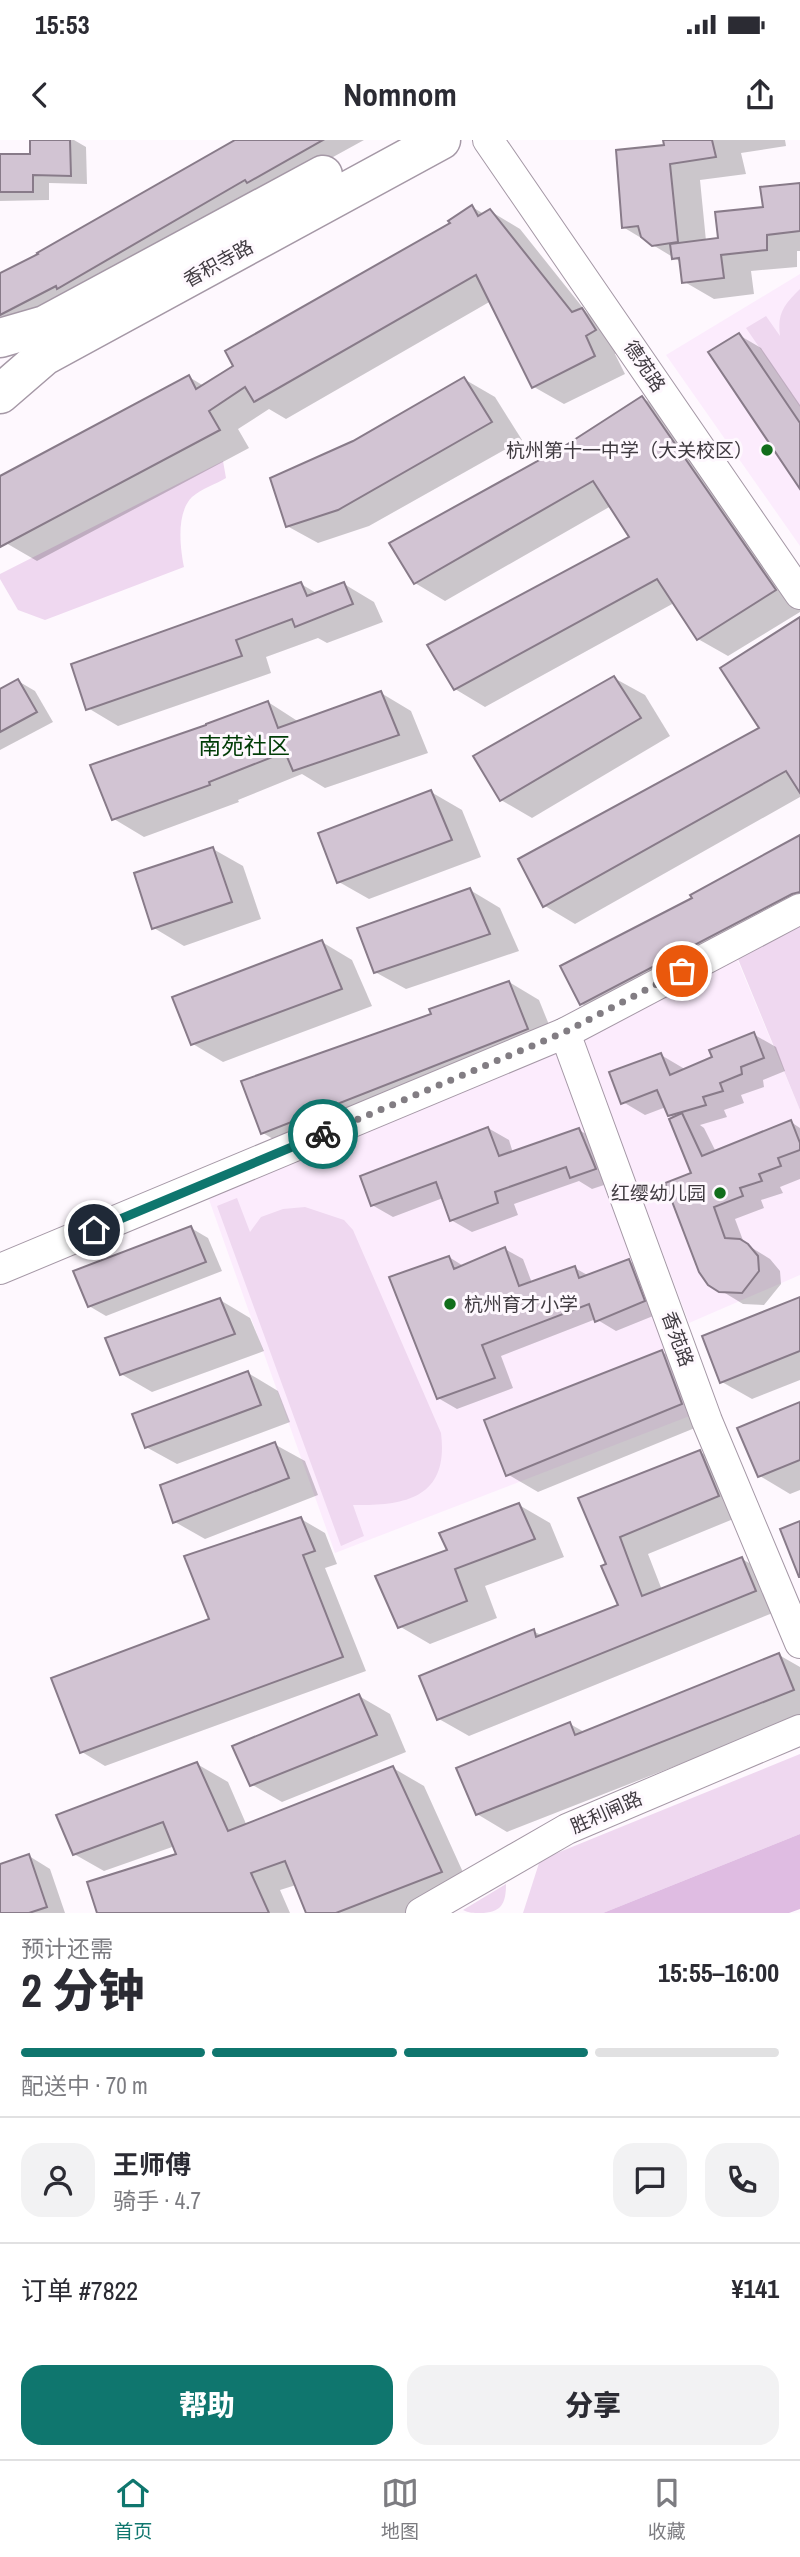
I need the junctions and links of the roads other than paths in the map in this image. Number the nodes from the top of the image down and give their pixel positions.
1 (390, 140) edge
2 (442, 140) edge
3 (488, 140) edge
4 (0, 338) edge
5 (45, 340) junction
6 (0, 359) edge
7 (0, 373) edge
8 (0, 394) edge
9 (800, 594) edge
10 (800, 909) edge
11 (565, 1032) junction
12 (0, 1269) edge
13 (800, 1643) edge
14 (800, 1730) edge
15 (421, 1913) edge

1 - 5 main road, 香积寺路
2 - 5 main road, 香积寺路
3 - 9 street, 德苑路
4 - 5 main road, 香积寺路
5 - 6 main road
5 - 7 main road
5 - 8 main road, 香积寺路
10 - 11 street
11 - 12 street
11 - 13 street, 香苑路
14 - 15 street, 胜利闸路

